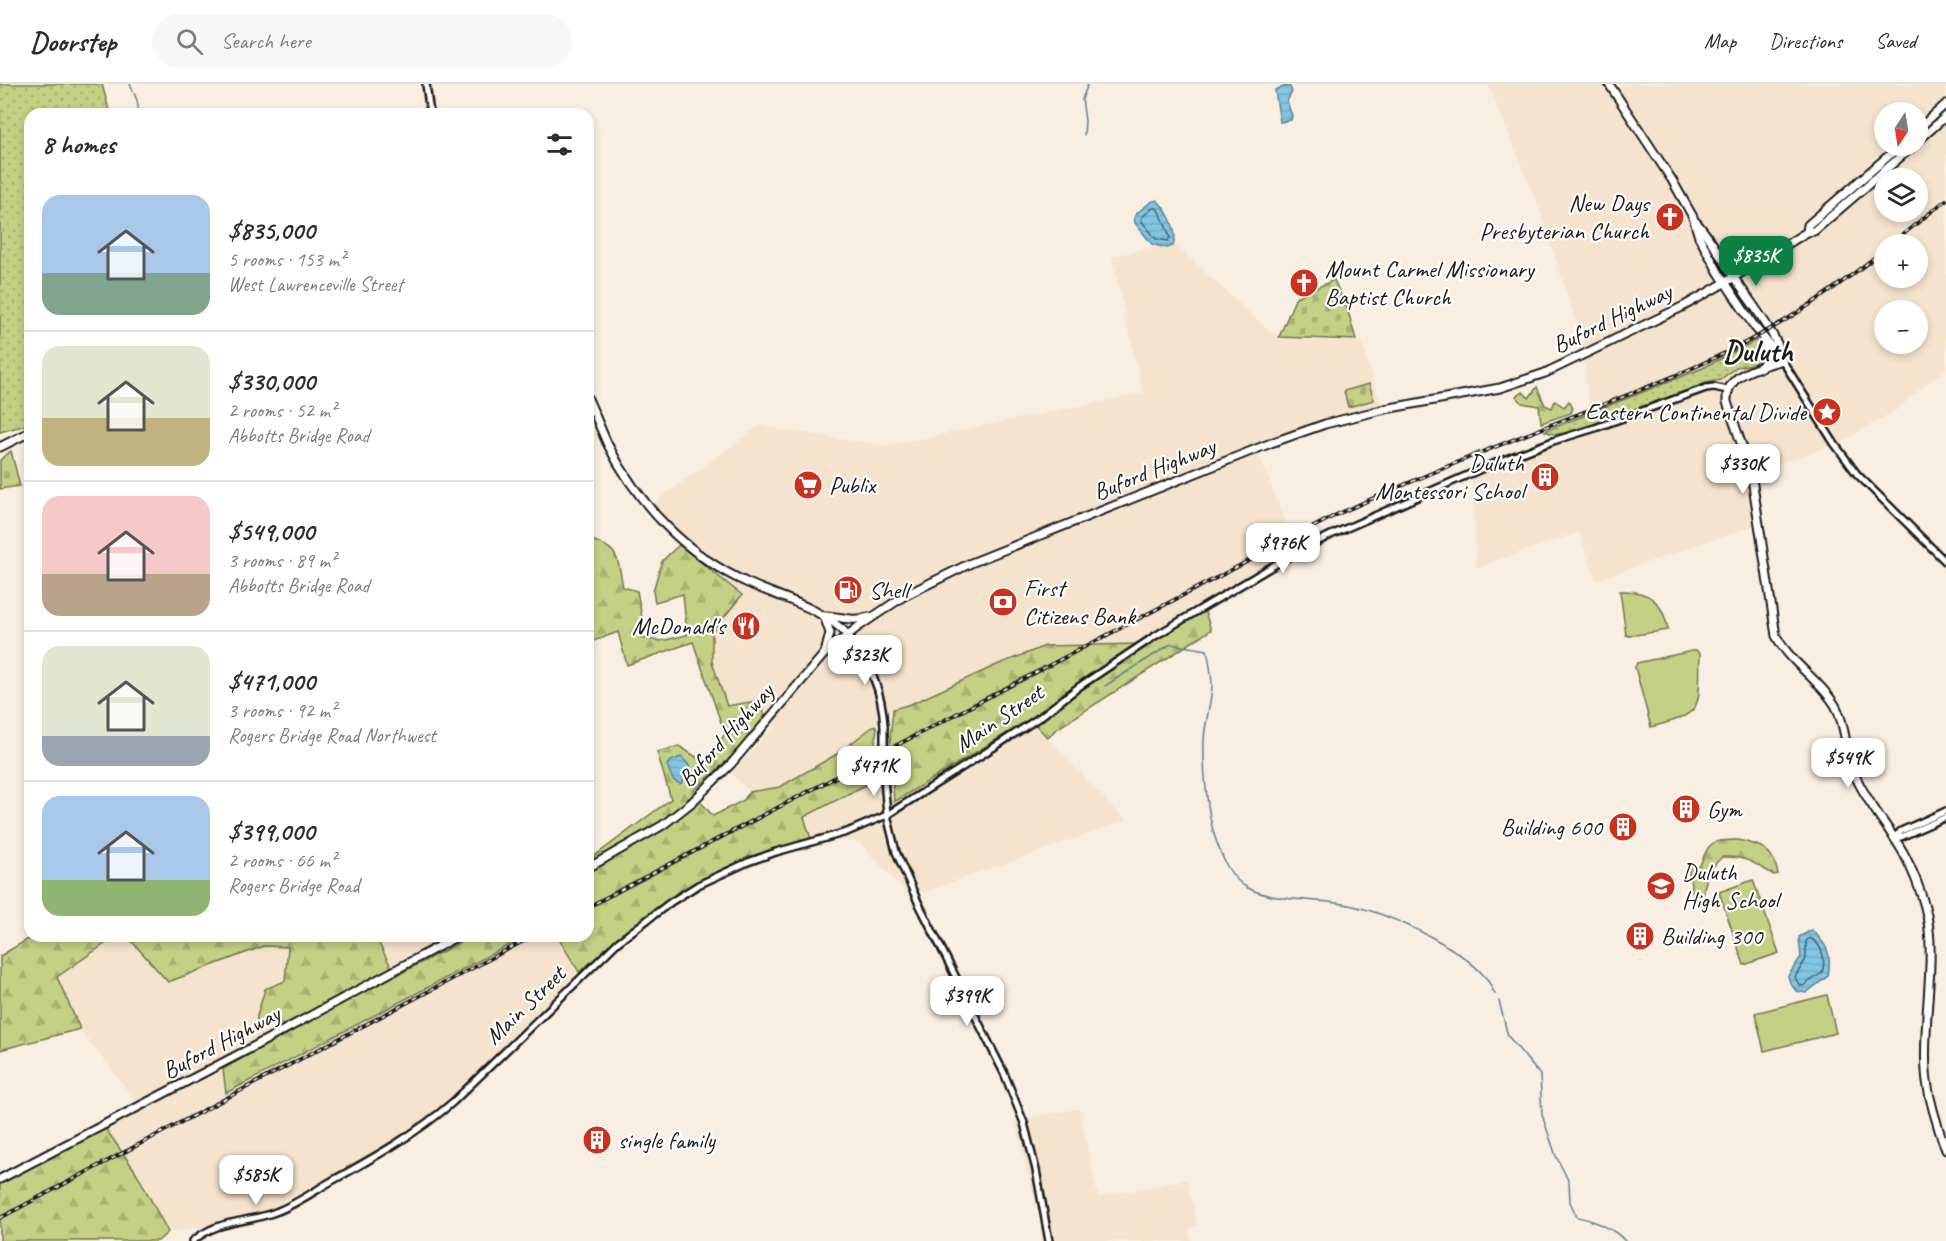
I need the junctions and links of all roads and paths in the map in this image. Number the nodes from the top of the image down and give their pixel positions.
1 (426, 84) edge
2 (1609, 84) edge
3 (1944, 106) edge
4 (429, 108) edge
5 (1946, 116) edge
6 (1928, 120) edge
7 (1928, 127) edge
8 (1928, 131) edge
9 (1889, 156) edge
10 (1902, 156) edge
11 (1881, 163) junction
12 (1853, 186) junction
13 (1857, 195) junction
14 (1827, 219) junction
15 (1694, 220) junction
16 (1807, 232) junction
17 (1734, 277) junction
18 (1726, 282) junction
19 (1761, 335) junction
20 (1782, 360) junction
21 (1761, 368) junction
22 (1727, 390) junction
23 (594, 412) edge
24 (24, 435) edge
25 (0, 447) edge
26 (1946, 562) edge
27 (876, 615) junction
28 (824, 616) junction
29 (848, 635) junction
30 (825, 653) junction
31 (1946, 811) edge
32 (886, 815) junction
33 (1946, 817) edge
34 (1894, 838) junction
35 (594, 865) edge
36 (447, 942) edge
37 (1946, 1150) edge
38 (0, 1179) edge
39 (193, 1241) edge
40 (1048, 1241) edge

1 - 4 street
2 - 15 main road
3 - 6 main road
3 - 7 main road
5 - 8 main road
9 - 11 main road, Buford Highway
10 - 13 main road, Buford Highway
11 - 12 main road, Buford Highway
11 - 13 main road
12 - 14 main road
12 - 16 main road, Buford Highway
13 - 14 main road, Buford Highway
14 - 16 main road, Buford Highway
15 - 17 main road
15 - 18 main road
16 - 17 main road, Buford Highway
17 - 18 main road, Buford Highway
17 - 20 main road
18 - 19 main road
18 - 27 main road, Buford Highway
19 - 20 main road
19 - 21 main road
20 - 21 main road
20 - 26 street
21 - 22 main road
22 - 32 street, Main Street
22 - 34 main road
23 - 28 main road
24 - 25 main road
27 - 28 main road
27 - 29 main road, Buford Highway
28 - 29 main road
28 - 30 main road
29 - 30 main road, Buford Highway
29 - 32 street, bridge
30 - 35 main road, Buford Highway
31 - 34 street
32 - 39 street, Main Street
32 - 40 street
33 - 34 street
34 - 37 main road
36 - 38 main road, Buford Highway

